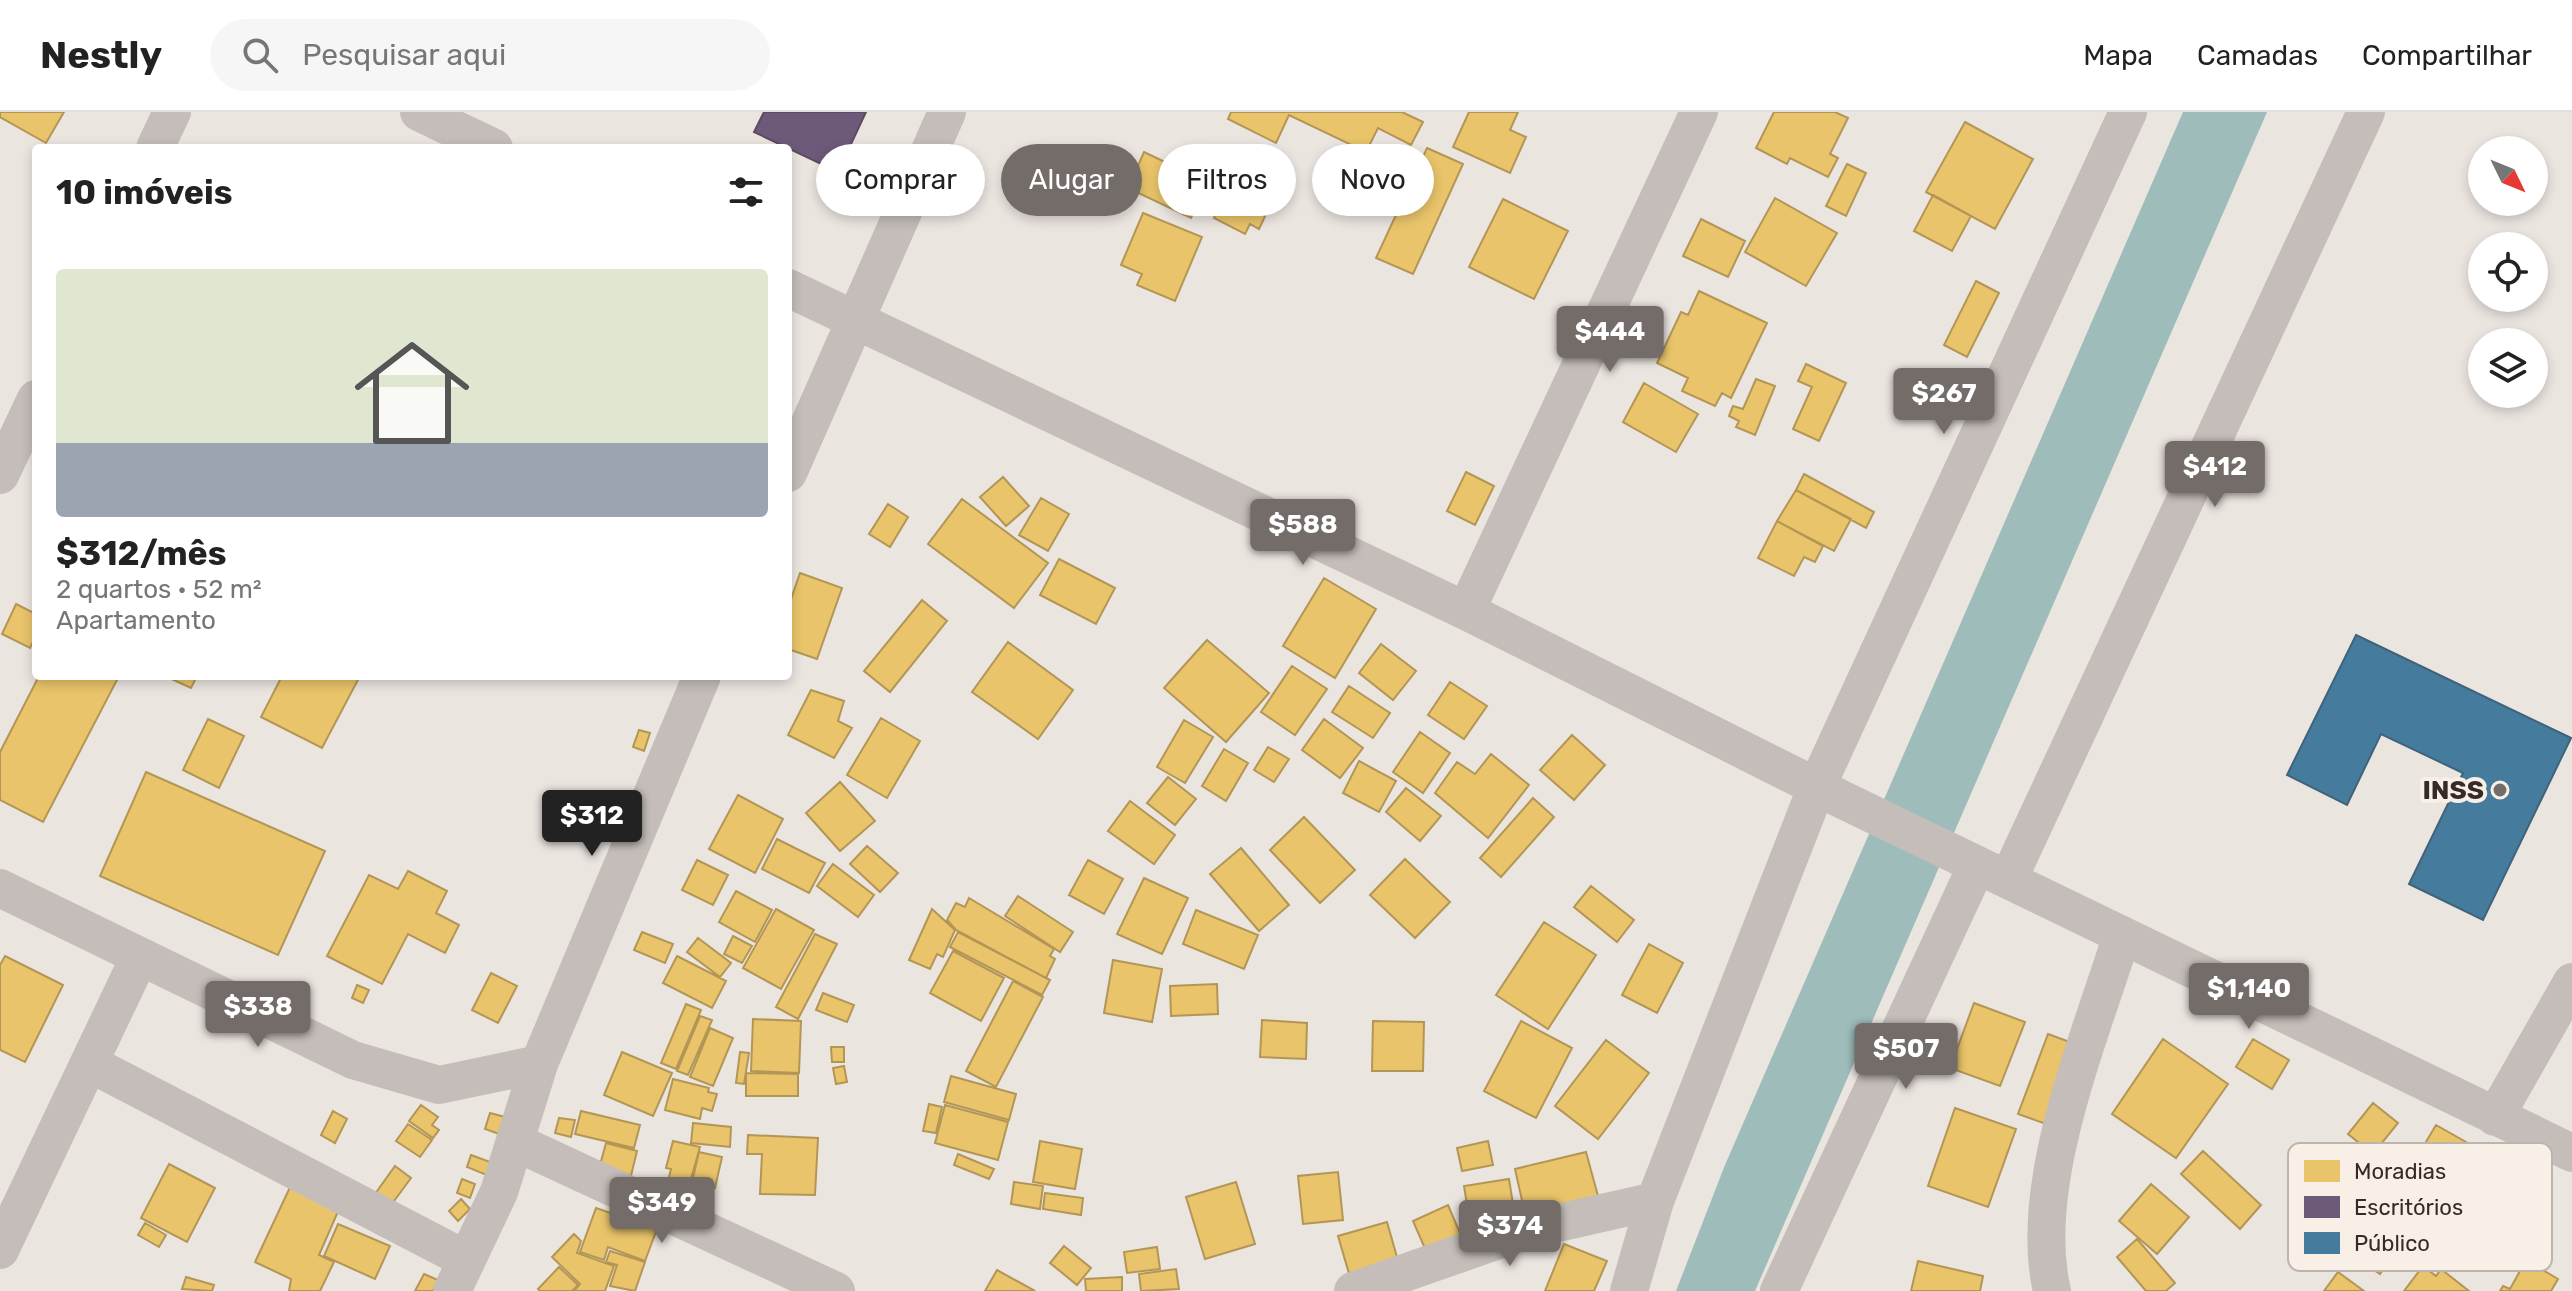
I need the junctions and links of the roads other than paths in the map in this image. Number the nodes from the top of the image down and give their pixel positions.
1 (172, 112) edge
2 (419, 112) edge
3 (947, 112) edge
4 (1699, 112) edge
5 (2128, 112) edge
6 (2366, 112) edge
7 (157, 144) edge
8 (486, 144) edge
9 (792, 290) edge
10 (853, 319) junction
11 (32, 407) edge
12 (792, 464) edge
13 (0, 475) edge
14 (1466, 611) junction
15 (700, 680) edge
16 (1829, 792) junction
17 (1979, 866) junction
18 (0, 888) edge
19 (2122, 935) junction
20 (139, 958) junction
21 (2572, 982) edge
22 (89, 1063) junction
23 (539, 1064) junction
24 (2495, 1117) junction
25 (515, 1142) junction
26 (2551, 1143) edge
27 (2552, 1144) edge
28 (2572, 1153) edge
29 (1655, 1201) junction
30 (0, 1250) edge
31 (459, 1276) edge
32 (836, 1291) edge
33 (1353, 1291) edge
34 (1629, 1291) edge
35 (1779, 1291) edge
36 (2052, 1291) edge

1 - 7 street
2 - 8 street
3 - 10 street
4 - 14 street
5 - 16 street
6 - 17 street
9 - 10 street
10 - 12 street
10 - 14 street
11 - 13 street
14 - 16 street
15 - 23 street
16 - 17 street
16 - 29 street
17 - 19 street
17 - 35 street
18 - 20 street
19 - 24 street
19 - 36 street
20 - 22 street
20 - 23 street
21 - 24 street
22 - 30 street
22 - 31 street
23 - 25 street
24 - 26 street
25 - 31 street
25 - 32 street
27 - 28 street
29 - 33 street
29 - 34 street

